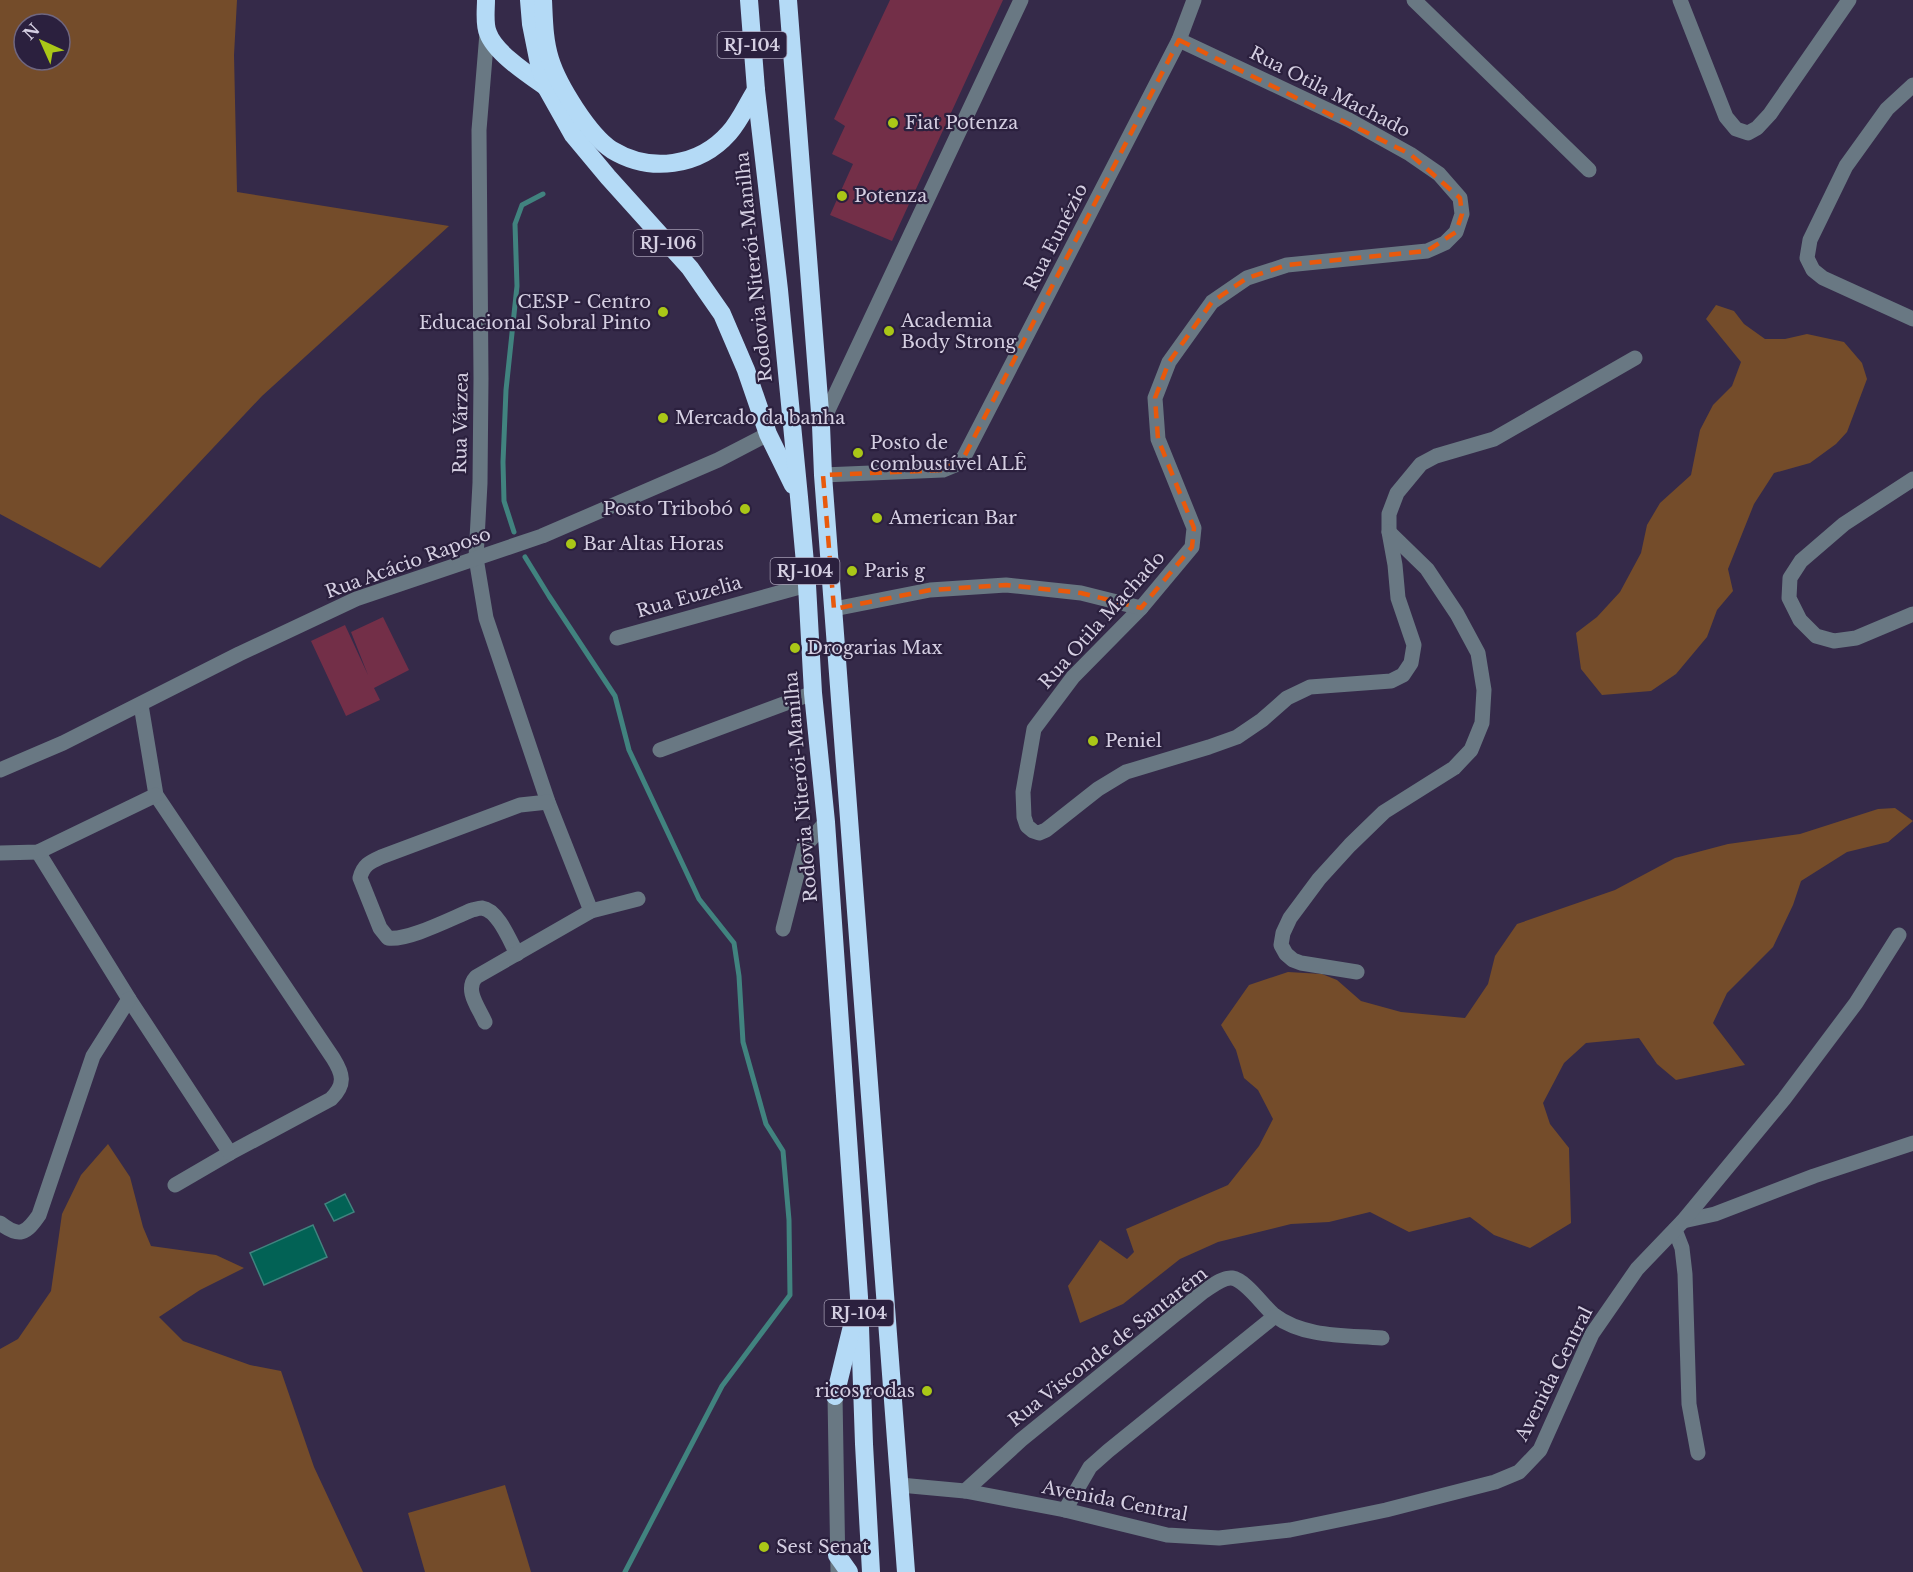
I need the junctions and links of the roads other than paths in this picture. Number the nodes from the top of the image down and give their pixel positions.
1 (486, 0) edge
2 (529, 0) edge
3 (543, 0) edge
4 (748, 0) edge
5 (788, 0) edge
6 (1021, 0) edge
7 (1194, 0) edge
8 (1414, 0) edge
9 (1680, 0) edge
10 (1849, 0) edge
11 (487, 33) junction
12 (1179, 40) junction
13 (1913, 85) edge
14 (546, 87) junction
15 (756, 90) junction
16 (1589, 170) dead end
17 (1913, 319) edge
18 (1635, 358) dead end
19 (821, 425) junction
20 (768, 434) junction
21 (823, 475) junction
22 (1913, 479) edge
23 (799, 497) junction
24 (1389, 532) junction
25 (476, 558) junction
26 (807, 585) junction
27 (1141, 608) junction
28 (834, 609) junction
29 (1913, 614) edge
30 (617, 638) dead end
31 (813, 693) junction
32 (141, 705) junction
33 (660, 750) dead end
34 (0, 770) edge
35 (156, 795) junction
36 (548, 802) junction
37 (826, 822) junction
38 (0, 852) edge
39 (38, 852) junction
40 (638, 900) dead end
41 (591, 911) junction
42 (783, 929) dead end
43 (1899, 935) dead end
44 (517, 954) junction
45 (1357, 972) dead end
46 (129, 999) junction
47 (485, 1022) dead end
48 (1913, 1143) edge
49 (230, 1153) junction
50 (175, 1185) dead end
51 (0, 1223) edge
52 (1679, 1225) junction
53 (859, 1297) junction
54 (1275, 1316) junction
55 (1382, 1338) dead end
56 (836, 1396) joint
57 (1698, 1454) dead end
58 (900, 1485) junction
59 (965, 1491) junction
60 (1065, 1510) junction
61 (838, 1563) edge
62 (849, 1572) edge
63 (871, 1572) edge
64 (906, 1572) edge

1 - 11 highway
2 - 14 highway, RJ-106
3 - 15 highway
4 - 15 highway, Rodovia Niterói-Manilha / RJ-104
5 - 19 highway, RJ-104
6 - 19 street
7 - 12 street, Rua Eunézio
8 - 16 street
9 - 10 street
11 - 14 highway
11 - 25 street, Rua Várzea
12 - 21 street, Rua Eunézio
12 - 27 street, Rua Otila Machado
13 - 17 street
14 - 20 highway, RJ-106
15 - 23 highway, Rodovia Niterói-Manilha / RJ-104
18 - 24 street, Rua Otila Machado
19 - 21 highway, RJ-104
20 - 23 highway, RJ-106
20 - 25 street, Rua Acácio Raposo
21 - 28 highway, RJ-104
22 - 29 street
23 - 26 highway, Rodovia Niterói-Manilha / RJ-104
24 - 27 street, Rua Otila Machado
24 - 45 street
25 - 32 street, Rua Acácio Raposo
25 - 36 street, Rua Várzea
26 - 30 street, Rua Euzelia
26 - 31 highway, Rodovia Niterói-Manilha / RJ-104
27 - 28 street
28 - 58 highway, RJ-104
31 - 33 street
31 - 37 highway, Rodovia Niterói-Manilha / RJ-104
32 - 34 street, Rua Acácio Raposo
32 - 35 street
35 - 39 street
35 - 49 street
36 - 41 street, Rua Várzea
36 - 44 street
37 - 42 street
37 - 53 highway, Rodovia Niterói-Manilha / RJ-104
38 - 39 street
39 - 46 street
40 - 41 street
41 - 44 street
43 - 52 street, Avenida Central
44 - 47 street
46 - 49 street
46 - 51 street
48 - 52 street
49 - 50 street
52 - 57 street
52 - 60 street, Avenida Central
53 - 56 highway
53 - 63 highway, Rodovia Niterói-Manilha / RJ-104
54 - 55 street, Rua Visconde de Santarém
54 - 59 street, Rua Visconde de Santarém
54 - 60 street
56 - 61 street
58 - 59 street, Avenida Central
58 - 64 highway, RJ-104
59 - 60 street, Avenida Central
61 - 62 highway

